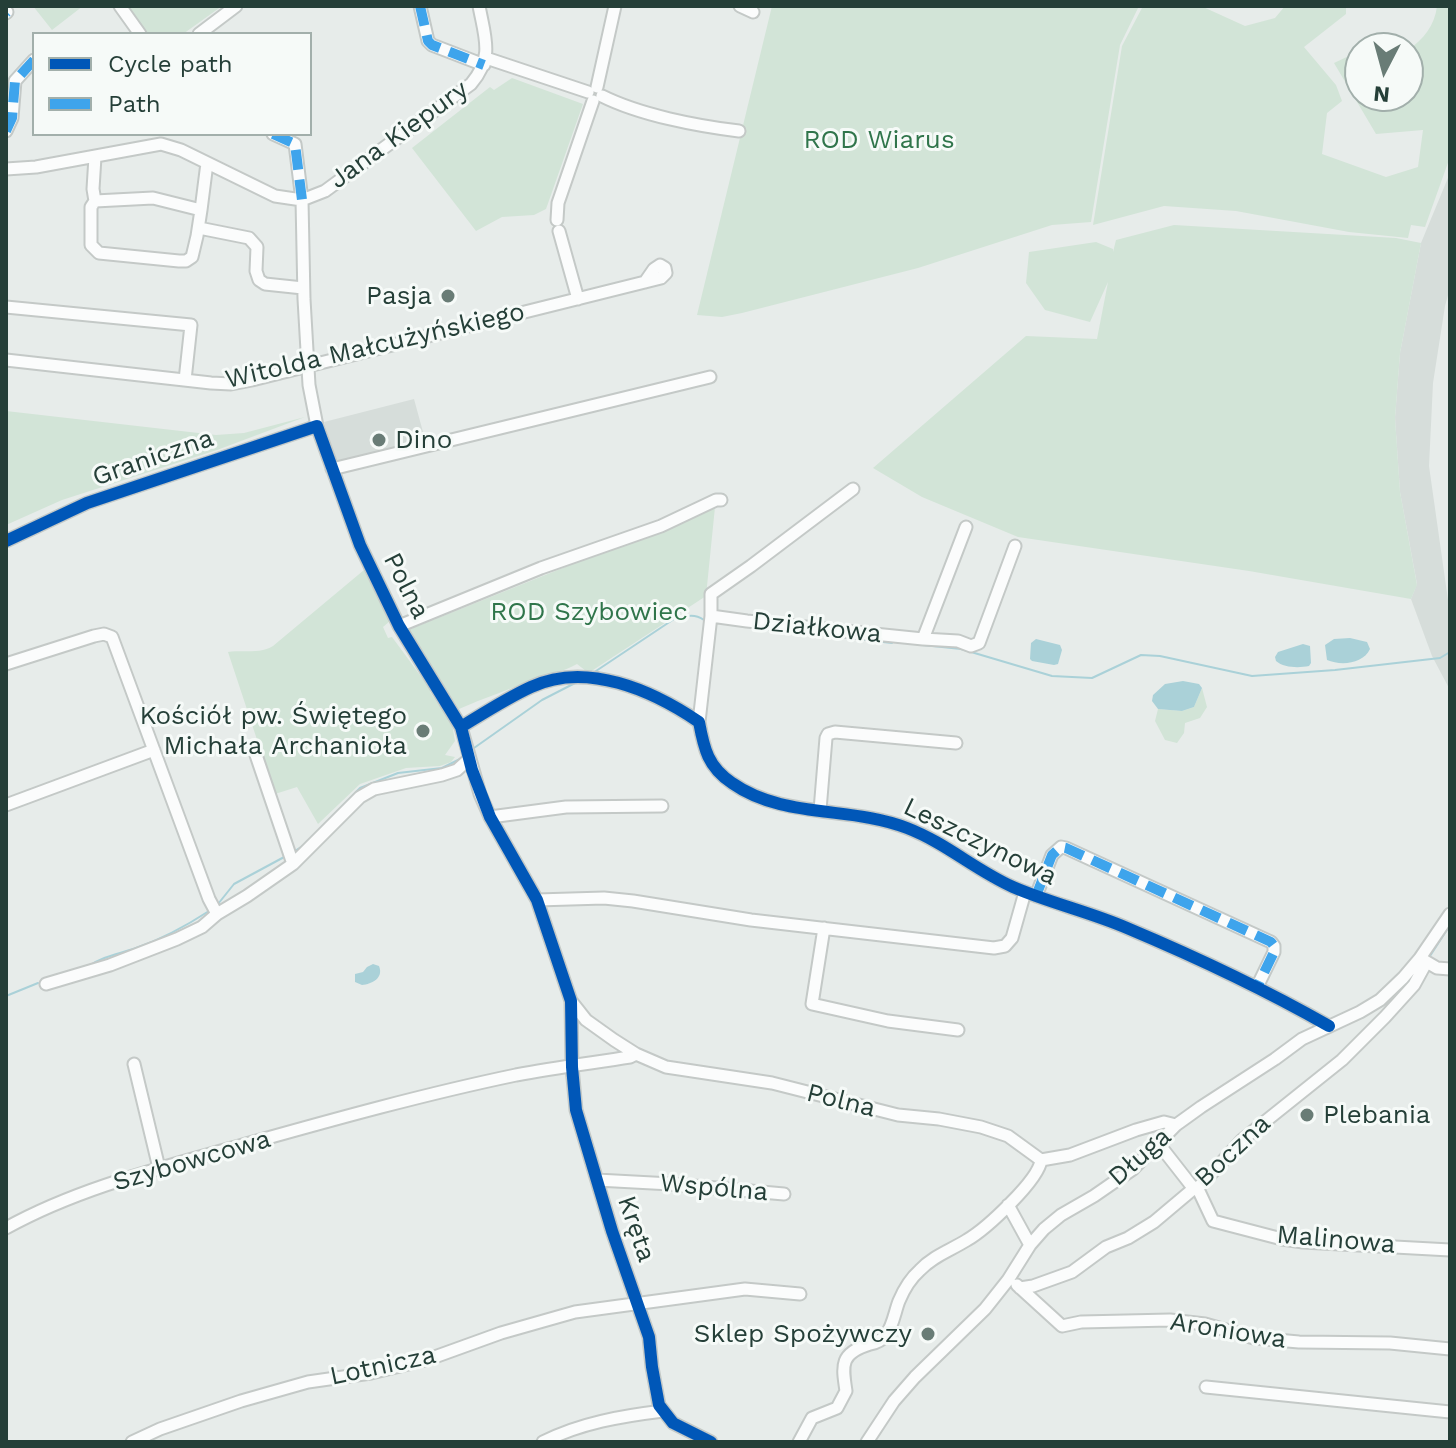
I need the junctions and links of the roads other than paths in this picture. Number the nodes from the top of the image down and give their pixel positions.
1 (120, 6) edge
2 (236, 6) edge
3 (420, 6) edge
4 (479, 6) edge
5 (615, 6) edge
6 (740, 6) edge
7 (753, 12) dead end
8 (139, 32) edge
9 (202, 32) edge
10 (32, 62) edge
11 (485, 62) junction
12 (595, 94) junction
13 (6, 131) edge
14 (739, 131) dead end
15 (277, 136) edge
16 (162, 139) edge
17 (95, 157) junction
18 (207, 163) junction
19 (6, 169) edge
20 (302, 200) junction
21 (95, 201) junction
22 (201, 210) junction
23 (199, 228) junction
24 (645, 282) dead end
25 (303, 288) junction
26 (578, 299) junction
27 (6, 307) edge
28 (6, 360) edge
29 (307, 365) junction
30 (710, 377) dead end
31 (185, 380) junction
32 (317, 426) junction
33 (332, 469) junction
34 (853, 489) dead end
35 (721, 500) dead end
36 (966, 527) dead end
37 (6, 541) edge
38 (1015, 546) dead end
39 (709, 621) junction
40 (399, 626) junction
41 (923, 639) junction
42 (6, 664) edge
43 (699, 722) junction
44 (461, 727) junction
45 (956, 743) dead end
46 (154, 750) junction
47 (256, 755) dead end
48 (469, 759) junction
49 (6, 805) edge
50 (662, 806) dead end
51 (820, 810) junction
52 (490, 817) junction
53 (293, 864) junction
54 (1030, 894) junction
55 (537, 900) junction
56 (217, 914) junction
57 (1450, 914) edge
58 (824, 928) junction
59 (1423, 960) junction
60 (1450, 969) edge
61 (46, 984) dead end
62 (1257, 987) junction
63 (571, 1001) junction
64 (1329, 1026) junction
65 (958, 1030) dead end
66 (636, 1054) junction
67 (134, 1064) dead end
68 (572, 1067) junction
69 (1176, 1125) junction
70 (1158, 1143) junction
71 (1041, 1160) junction
72 (159, 1168) junction
73 (597, 1180) junction
74 (1195, 1188) junction
75 (784, 1194) dead end
76 (1008, 1205) junction
77 (6, 1228) edge
78 (1030, 1245) junction
79 (1450, 1250) edge
80 (1008, 1280) junction
81 (1020, 1288) junction
82 (800, 1294) dead end
83 (638, 1302) junction
84 (1450, 1349) edge
85 (1206, 1387) dead end
86 (663, 1411) junction
87 (1450, 1412) edge
88 (132, 1442) edge
89 (543, 1442) edge
90 (711, 1442) edge
91 (799, 1442) edge
92 (867, 1442) edge

1 - 8 street
2 - 9 street
3 - 11 street
4 - 11 street, Jana Kiepury
5 - 12 street
6 - 7 street
10 - 13 street
11 - 12 street, Jana Kiepury
11 - 20 street, Jana Kiepury
12 - 14 street, Jana Kiepury
12 - 26 street
15 - 20 street
16 - 17 street, Jana Kiepury
16 - 18 street, Jana Kiepury
17 - 19 street, Jana Kiepury
17 - 21 street
18 - 20 street, Jana Kiepury
18 - 22 street
20 - 25 street, Jana Kiepury
21 - 22 street
21 - 23 street
22 - 23 street
23 - 25 street
24 - 26 street, Witolda Małcużyńskiego
25 - 29 street, Jana Kiepury
26 - 29 street, Witolda Małcużyńskiego
27 - 31 street
28 - 31 street, Witolda Małcużyńskiego
29 - 31 street, Witolda Małcużyńskiego
29 - 32 street, Polna
30 - 33 street
32 - 33 street, Polna
32 - 37 street, Graniczna
33 - 40 street, Polna
34 - 39 street, Działkowa
35 - 40 street, Polna
36 - 41 street
38 - 41 street, Działkowa
39 - 41 street, Działkowa
39 - 43 street, Działkowa
40 - 44 street, Polna
42 - 46 street
43 - 44 street
43 - 51 street, Leszczynowa
44 - 48 street, Polna
45 - 51 street
46 - 49 street
46 - 56 street
47 - 53 street
48 - 52 street, Polna
48 - 53 street
50 - 52 street
51 - 54 street, Leszczynowa
52 - 55 street, Polna
53 - 56 street
54 - 58 street, Leszczynowa
54 - 62 street, Leszczynowa
54 - 62 street
55 - 58 street, Leszczynowa
55 - 63 street, Polna
56 - 61 street
57 - 59 street, Długa
58 - 65 street
59 - 60 street
59 - 64 street, Długa
59 - 74 street, Boczna
62 - 64 street, Leszczynowa
63 - 66 street, Polna
63 - 68 street, Kręta
64 - 69 street, Długa
66 - 68 street
66 - 71 street, Polna
67 - 72 street
68 - 72 street, Szybowcowa
68 - 73 street, Kręta
69 - 70 street, Długa
69 - 71 street
70 - 74 street, Malinowa
70 - 78 street, Długa
71 - 76 street
72 - 77 street, Szybowcowa
73 - 75 street, Wspólna
73 - 83 street, Kręta
74 - 79 street, Malinowa
74 - 81 street, Boczna
76 - 78 street
76 - 91 street
78 - 80 street, Długa
80 - 81 street
80 - 92 street, Długa
81 - 84 street, Aroniowa
82 - 83 street, Lotnicza
83 - 86 street, Kręta
83 - 88 street, Lotnicza
85 - 87 street
86 - 89 street
86 - 90 street

